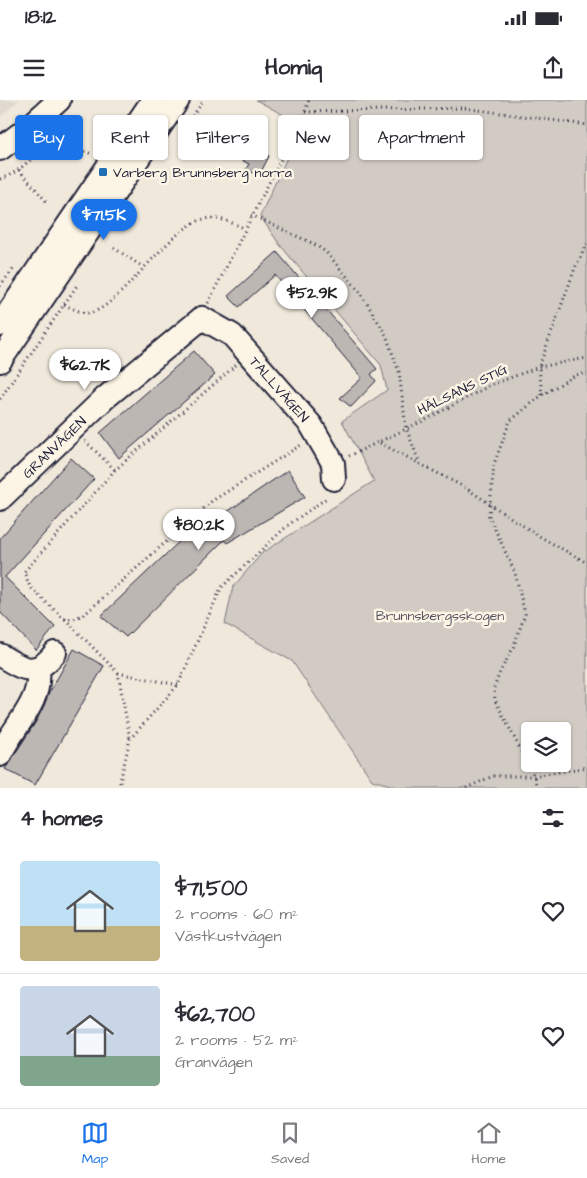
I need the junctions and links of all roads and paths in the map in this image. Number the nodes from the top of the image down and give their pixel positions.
1 (59, 100) edge
2 (153, 100) edge
3 (178, 100) edge
4 (309, 100) edge
5 (305, 112) junction
6 (42, 115) edge
7 (587, 124) edge
8 (15, 138) edge
9 (0, 149) edge
10 (83, 151) edge
11 (92, 154) dead end
12 (29, 160) edge
13 (19, 170) junction
14 (0, 179) edge
15 (46, 201) dead end
16 (251, 215) junction
17 (244, 228) junction
18 (587, 244) edge
19 (114, 248) dead end
20 (143, 267) junction
21 (64, 305) dead end
22 (202, 318) junction
23 (0, 325) edge
24 (248, 354) junction
25 (587, 358) edge
26 (0, 361) edge
27 (539, 367) junction
28 (587, 373) edge
29 (542, 395) junction
30 (406, 428) junction
31 (73, 429) junction
32 (316, 434) junction
33 (380, 442) junction
34 (420, 464) junction
35 (114, 470) junction
36 (334, 471) junction
37 (0, 499) edge
38 (491, 504) junction
39 (587, 563) edge
40 (64, 619) junction
41 (55, 653) dead end
42 (0, 655) edge
43 (38, 669) junction
44 (118, 673) junction
45 (178, 685) junction
46 (130, 739) junction
47 (0, 755) edge
48 (587, 767) edge
49 (534, 776) junction
50 (121, 788) edge
51 (466, 788) edge
52 (537, 788) edge

1 - 6 street
2 - 23 street
3 - 26 street
4 - 5 path
5 - 7 path
5 - 16 path
8 - 9 street
10 - 11 path
12 - 13 path
13 - 14 path
13 - 15 path
16 - 17 path
16 - 30 path
17 - 20 path
17 - 22 path
18 - 27 path
19 - 20 path
20 - 21 path
22 - 24 street, TALLVÄGEN
22 - 31 street, GRANVÄGEN
24 - 32 street, TALLVÄGEN
24 - 35 path
25 - 27 path, HÄLSANS STIG
27 - 29 path
27 - 30 path, HÄLSANS STIG
28 - 29 path
29 - 38 path
30 - 33 path, HÄLSANS STIG
30 - 34 path
31 - 35 path
31 - 37 street, GRANVÄGEN
32 - 36 street, TALLVÄGEN
32 - 40 path
33 - 34 path
33 - 36 path, HÄLSANS STIG
34 - 38 path
35 - 40 path
36 - 45 path
38 - 39 path
38 - 49 path
40 - 44 path
41 - 43 street
42 - 43 street
43 - 47 street
44 - 45 path
44 - 46 path
45 - 46 path
46 - 50 path
48 - 49 path
49 - 51 path
49 - 52 path

